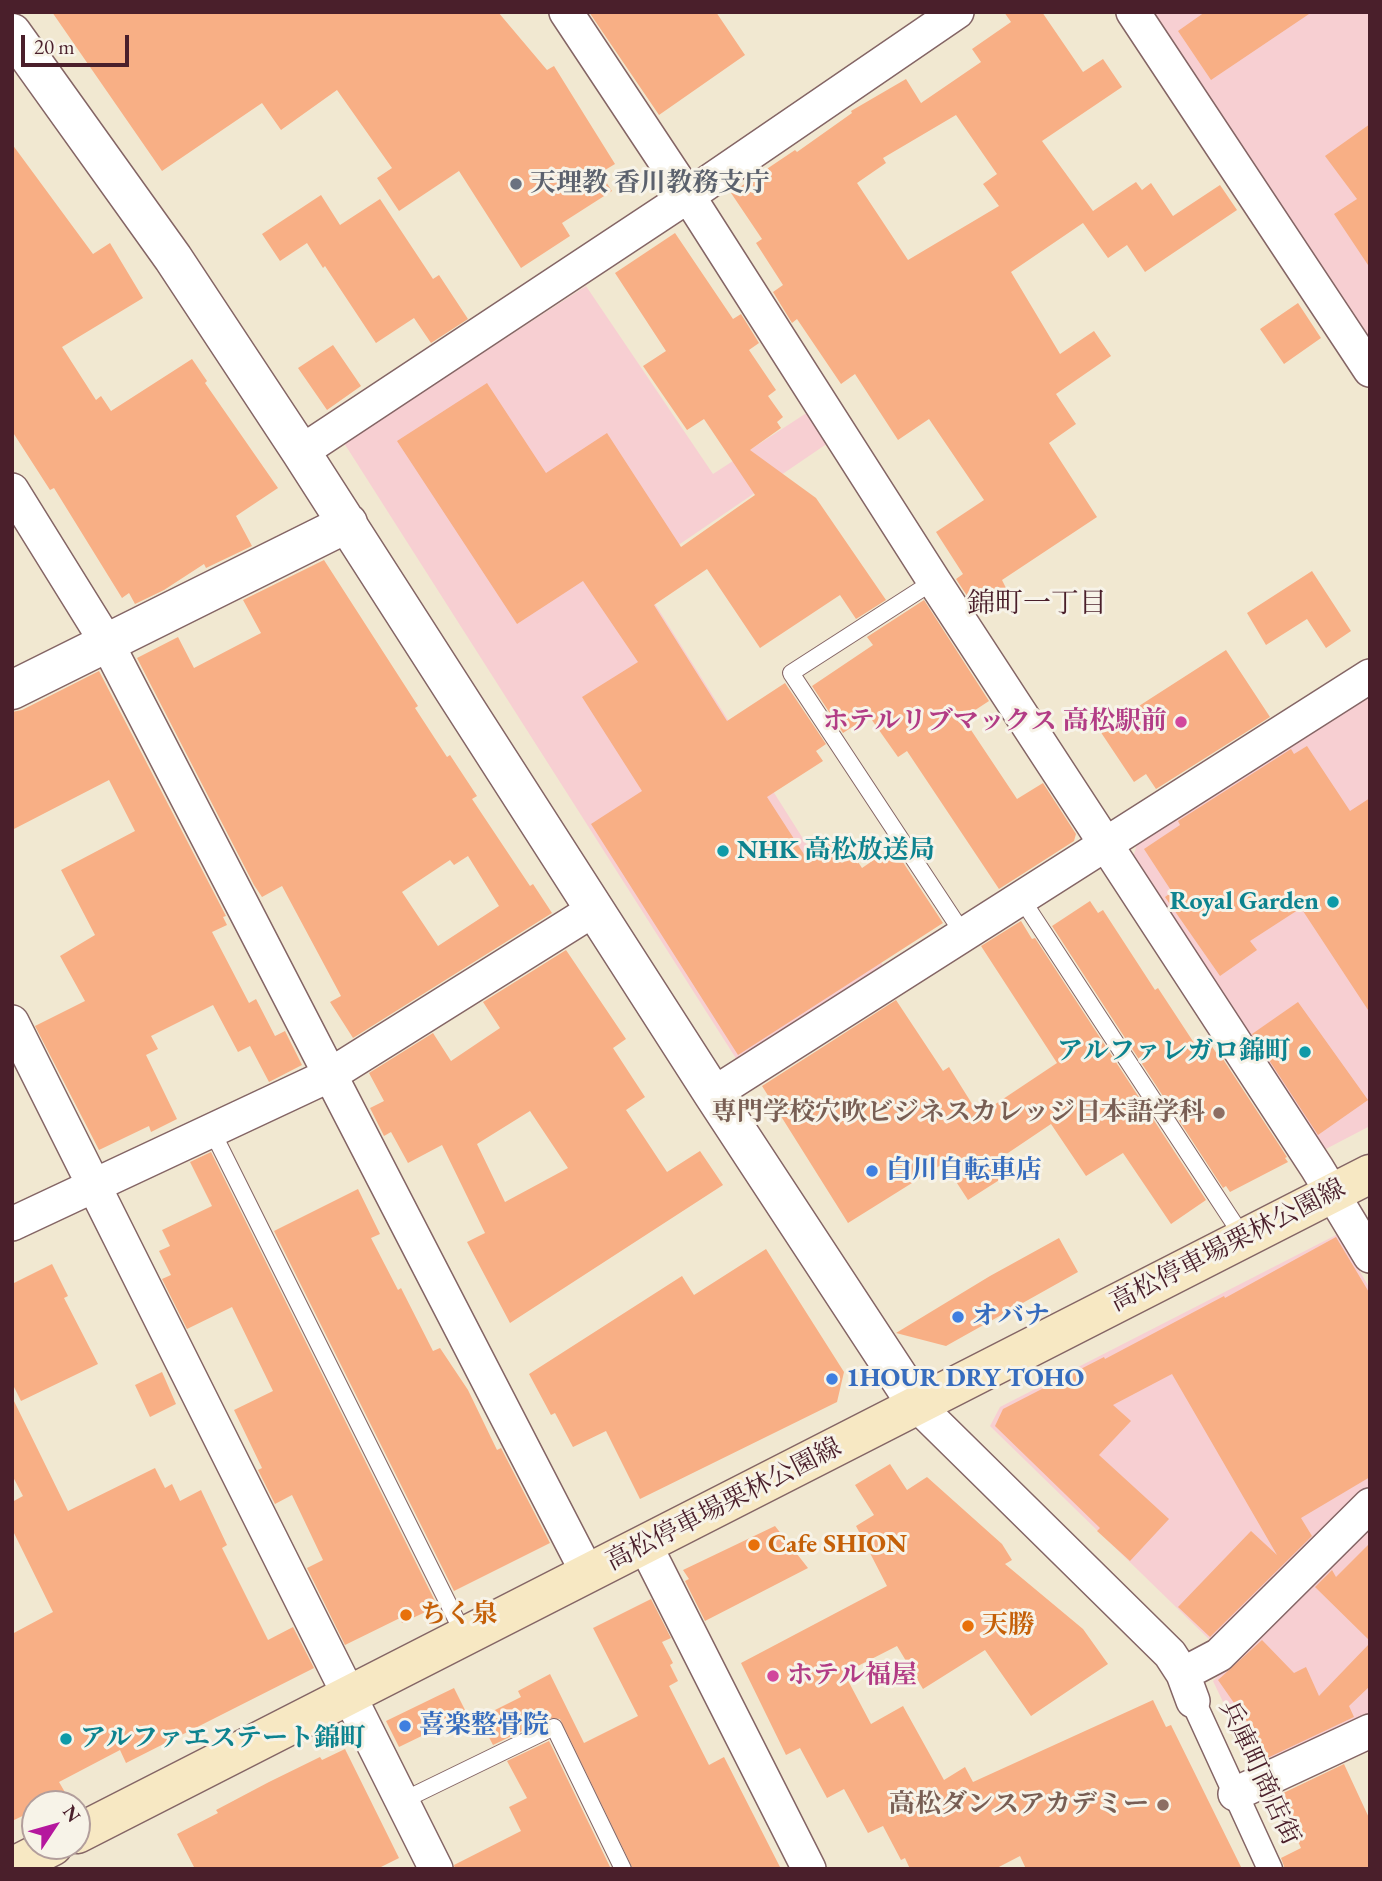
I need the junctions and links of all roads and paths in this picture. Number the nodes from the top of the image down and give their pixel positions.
1 (566, 12) edge
2 (957, 12) edge
3 (1133, 12) edge
4 (12, 33) edge
5 (688, 195) junction
6 (1370, 370) edge
7 (301, 452) junction
8 (12, 489) edge
9 (348, 523) junction
10 (934, 581) junction
11 (107, 643) junction
12 (1370, 676) edge
13 (12, 690) edge
14 (1106, 844) junction
15 (1021, 898) junction
16 (595, 909) junction
17 (964, 934) junction
18 (12, 1022) edge
19 (330, 1075) junction
20 (713, 1094) junction
21 (212, 1129) junction
22 (1370, 1174) edge
23 (96, 1185) junction
24 (1332, 1193) junction
25 (12, 1224) edge
26 (1243, 1237) junction
27 (1370, 1256) edge
28 (917, 1405) junction
29 (1370, 1506) edge
30 (645, 1545) junction
31 (588, 1574) junction
32 (465, 1637) junction
33 (1188, 1688) junction
34 (350, 1695) junction
35 (1370, 1731) edge
36 (1235, 1794) junction
37 (402, 1801) junction
38 (91, 1827) edge
39 (436, 1869) edge
40 (623, 1869) edge
41 (809, 1869) edge
42 (1270, 1869) edge

1 - 5 street
2 - 5 street
3 - 6 street
4 - 7 street
5 - 7 street
5 - 10 street
7 - 9 street
8 - 11 street
9 - 11 street
9 - 16 street
10 - 14 street
10 - 17 lane
11 - 13 street
11 - 19 street
12 - 14 street
14 - 15 street
14 - 24 street
15 - 17 street
15 - 26 lane
16 - 19 street
16 - 20 street
17 - 20 street
18 - 23 street
19 - 21 street
19 - 31 street
20 - 28 street
21 - 23 street
21 - 32 lane
22 - 24 main road, 高松停車場栗林公園線
23 - 25 street
23 - 34 street
24 - 26 main road, 高松停車場栗林公園線
24 - 27 street
26 - 28 main road, 高松停車場栗林公園線
28 - 30 main road, 高松停車場栗林公園線
28 - 33 street
29 - 33 street
30 - 31 main road, 高松停車場栗林公園線
30 - 41 street
31 - 32 main road, 高松停車場栗林公園線
32 - 34 main road, 高松停車場栗林公園線
33 - 36 street, 兵庫町商店街
34 - 37 street
34 - 38 main road, 高松停車場栗林公園線
35 - 36 street
36 - 42 street, 兵庫町商店街
37 - 39 street
37 - 40 lane

